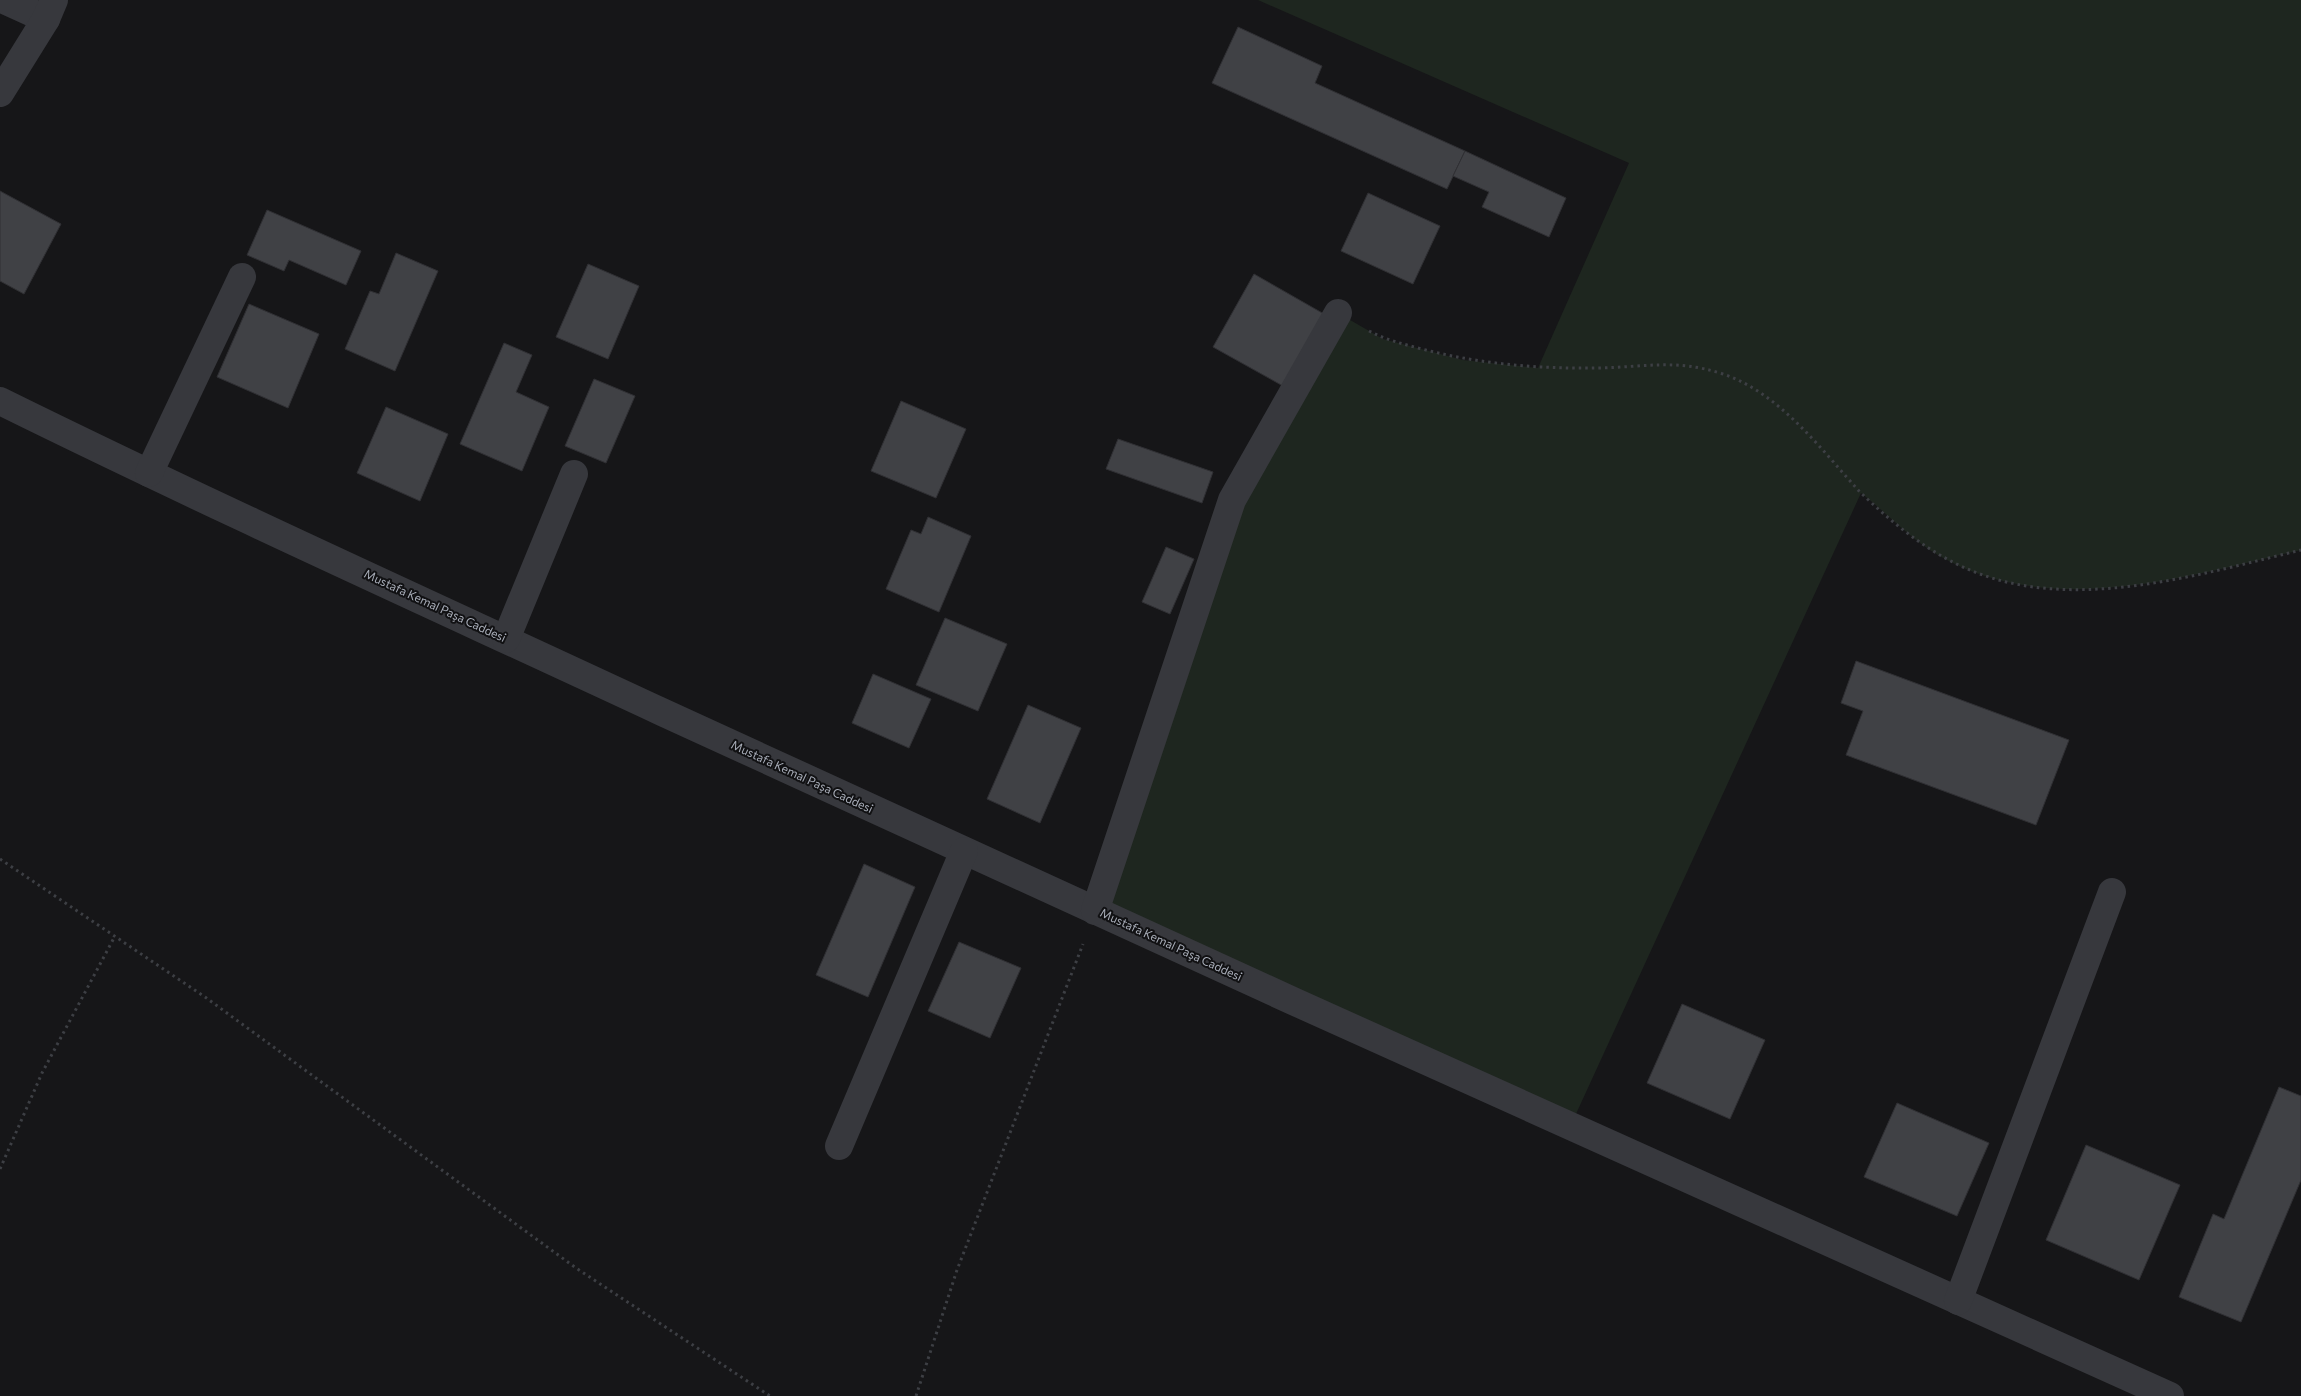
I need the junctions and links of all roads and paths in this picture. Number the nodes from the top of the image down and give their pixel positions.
1 (4, 0) edge
2 (50, 10) edge
3 (0, 93) edge
4 (242, 276) dead end
5 (1338, 313) joint
6 (0, 401) edge
7 (148, 473) junction
8 (574, 474) dead end
9 (2301, 550) edge
10 (506, 639) junction
11 (964, 851) junction
12 (0, 859) edge
13 (2112, 892) dead end
14 (1095, 911) junction
15 (115, 936) junction
16 (839, 1146) dead end
17 (0, 1169) edge
18 (1958, 1301) junction
19 (770, 1396) edge
20 (916, 1396) edge
21 (2170, 1396) edge

1 - 2 street
2 - 3 street
4 - 7 street
5 - 9 path
5 - 14 street
6 - 7 street, Mustafa Kemal Paşa Caddesi
7 - 10 street, Mustafa Kemal Paşa Caddesi
8 - 10 street
10 - 11 street, Mustafa Kemal Paşa Caddesi
11 - 14 street, Mustafa Kemal Paşa Caddesi
11 - 16 street
12 - 15 path
13 - 18 street
14 - 18 street, Mustafa Kemal Paşa Caddesi
14 - 20 path
15 - 17 path
15 - 19 path
18 - 21 street, Mustafa Kemal Paşa Caddesi

